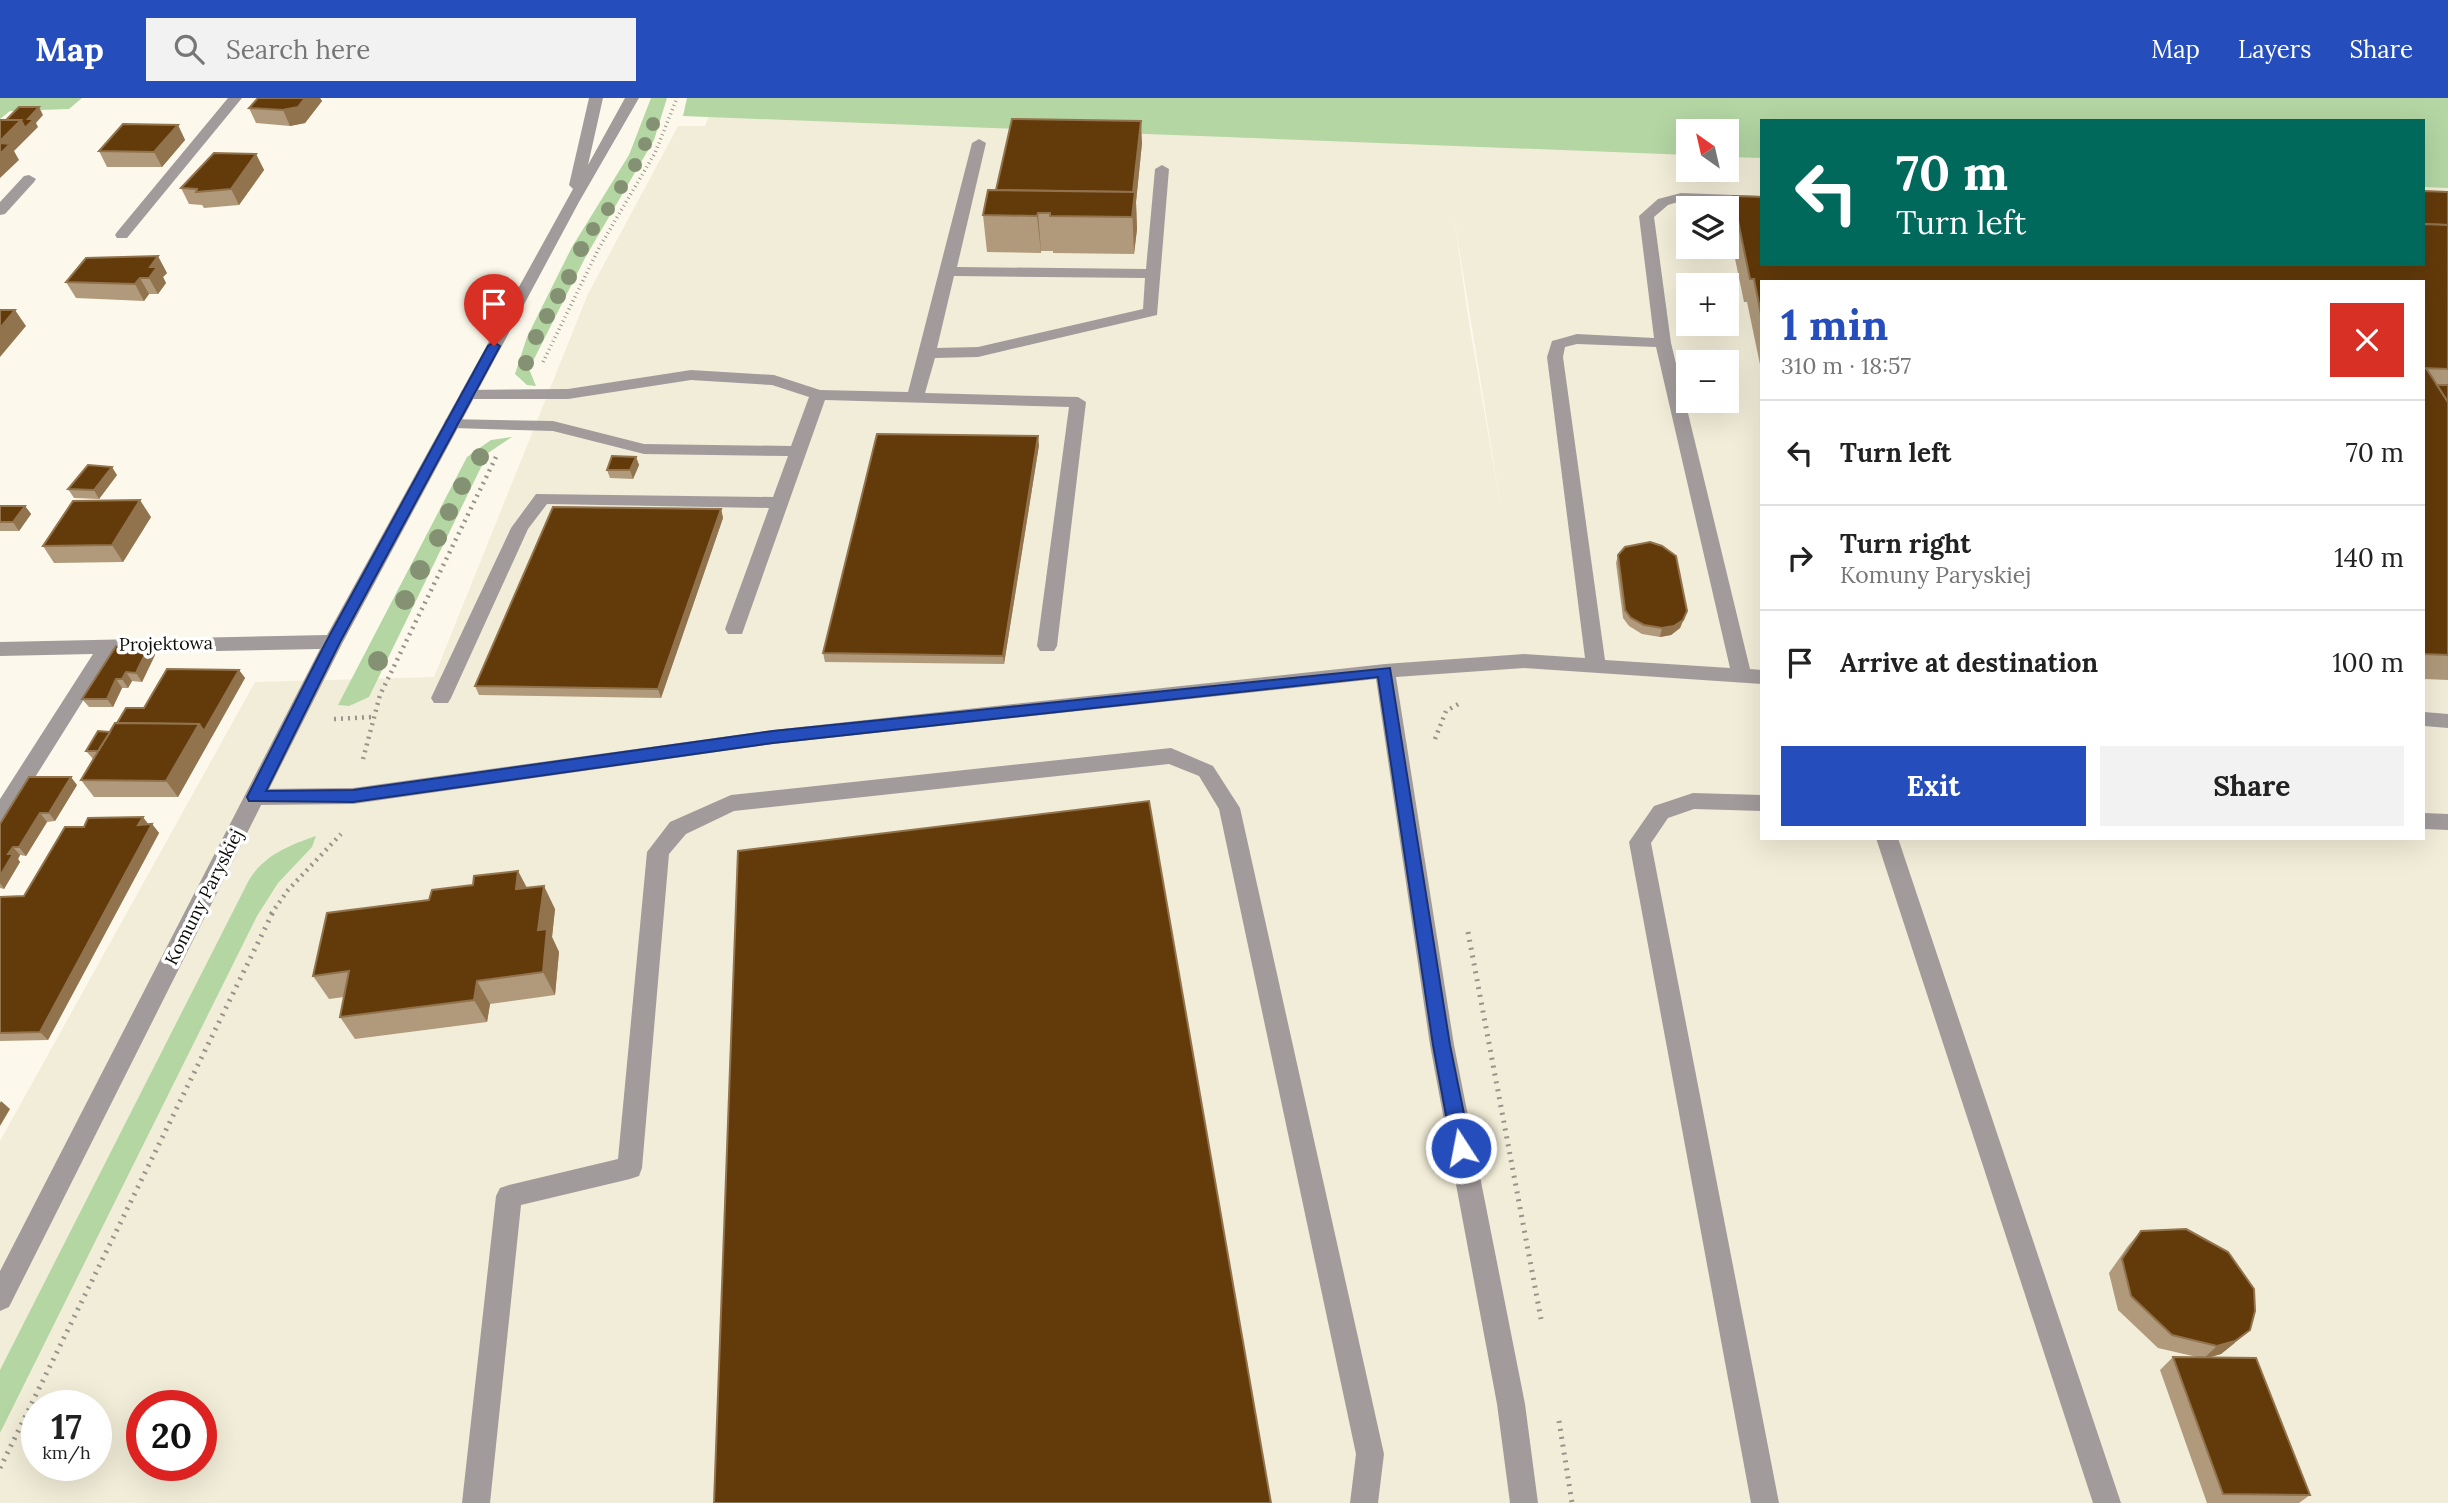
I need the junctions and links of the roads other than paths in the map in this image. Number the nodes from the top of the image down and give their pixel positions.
1 (235, 98) edge
2 (596, 98) edge
3 (632, 98) edge
4 (979, 143) dead end
5 (1162, 169) dead end
6 (29, 179) dead end
7 (1760, 200) edge
8 (572, 202) junction
9 (0, 211) edge
10 (122, 235) dead end
11 (946, 271) junction
12 (1153, 274) junction
13 (1663, 343) junction
14 (928, 353) junction
15 (468, 394) junction
16 (818, 395) junction
17 (915, 398) junction
18 (452, 423) junction
19 (797, 452) junction
20 (779, 503) junction
21 (735, 629) dead end
22 (333, 642) junction
23 (108, 645) junction
24 (1046, 646) dead end
25 (0, 649) edge
26 (1596, 666) junction
27 (1385, 671) junction
28 (1752, 676) edge
29 (441, 698) dead end
30 (2425, 719) edge
31 (2448, 721) edge
32 (255, 797) junction
33 (1760, 803) edge
34 (0, 816) edge
35 (2425, 821) edge
36 (2448, 822) edge
37 (1888, 840) edge
38 (0, 1298) edge
39 (476, 1503) edge
40 (1364, 1503) edge
41 (1524, 1503) edge
42 (1765, 1503) edge
43 (2107, 1503) edge

1 - 10 street
2 - 8 street, Komuny Paryskiej
3 - 8 street, Komuny Paryskiej
4 - 11 street
5 - 12 street
6 - 9 street
7 - 13 street
8 - 15 street, Komuny Paryskiej
11 - 12 street
11 - 14 street
12 - 14 street
13 - 26 street
13 - 28 street
14 - 17 street
15 - 16 street
15 - 18 street, Komuny Paryskiej
16 - 17 street
16 - 19 street
17 - 24 street
18 - 19 street
18 - 22 street, Komuny Paryskiej
19 - 20 street
20 - 21 street
20 - 29 street
22 - 23 street, Projektowa
22 - 32 street, Komuny Paryskiej
23 - 25 street, Projektowa
23 - 34 street
26 - 27 street
26 - 28 street
27 - 32 street
27 - 41 street
30 - 31 street
32 - 38 street, Komuny Paryskiej
33 - 42 street
35 - 36 street
37 - 43 street
39 - 40 street

